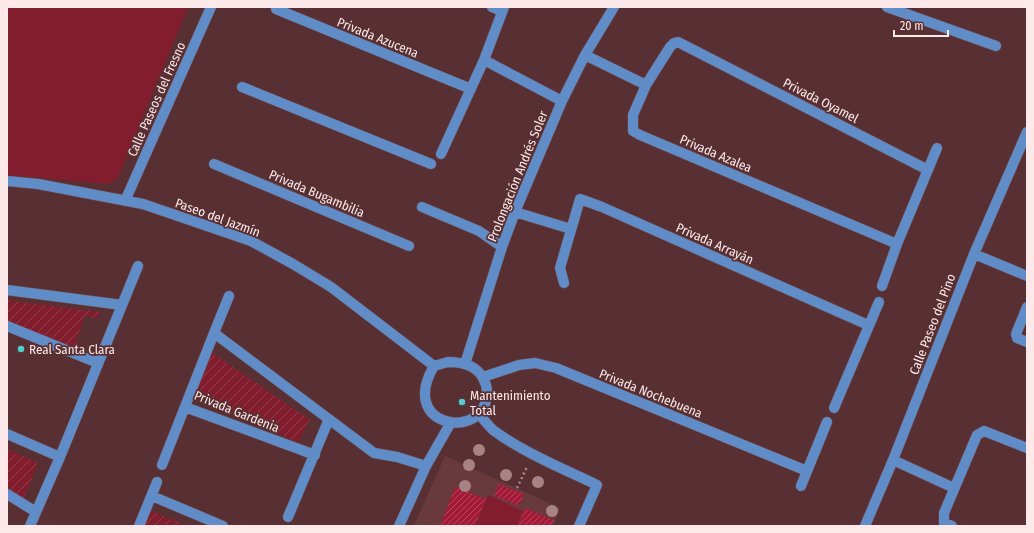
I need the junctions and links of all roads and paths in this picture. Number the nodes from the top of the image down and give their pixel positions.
1 (211, 7) edge
2 (492, 7) edge
3 (614, 7) edge
4 (887, 7) edge
5 (276, 9) dead end
6 (503, 9) edge
7 (996, 46) dead end
8 (585, 55) junction
9 (484, 60) junction
10 (646, 85) junction
11 (242, 87) dead end
12 (471, 89) junction
13 (562, 101) junction
14 (1027, 132) edge
15 (937, 148) dead end
16 (441, 154) dead end
17 (214, 164) dead end
18 (431, 164) dead end
19 (928, 170) junction
20 (7, 181) edge
21 (125, 201) junction
22 (422, 207) dead end
23 (515, 212) junction
24 (571, 229) junction
25 (897, 244) junction
26 (409, 246) dead end
27 (502, 247) junction
28 (974, 254) junction
29 (138, 266) dead end
30 (1027, 276) edge
31 (564, 283) dead end
32 (882, 286) dead end
33 (7, 290) edge
34 (230, 296) dead end
35 (878, 302) dead end
36 (122, 305) junction
37 (1027, 307) edge
38 (868, 324) junction
39 (7, 326) edge
40 (214, 333) junction
41 (1027, 342) edge
42 (98, 363) junction
43 (464, 364) junction
44 (434, 366) junction
45 (483, 377) junction
46 (835, 403) dead end
47 (185, 407) junction
48 (479, 414) junction
49 (329, 419) junction
50 (827, 422) dead end
51 (450, 424) junction
52 (7, 434) edge
53 (1027, 448) edge
54 (534, 454) junction
55 (314, 455) junction
56 (60, 457) junction
57 (893, 460) junction
58 (162, 465) dead end
59 (426, 466) junction
60 (807, 471) junction
61 (157, 482) dead end
62 (801, 486) dead end
63 (517, 488) dead end
64 (954, 488) junction
65 (7, 494) edge
66 (152, 496) junction
67 (36, 512) junction
68 (288, 517) dead end
69 (30, 526) edge
70 (139, 526) edge
71 (223, 526) edge
72 (399, 526) edge
73 (579, 526) edge
74 (865, 526) edge
75 (952, 526) edge

1 - 21 street, Calle Paseos del Fresno
2 - 6 street
3 - 8 street, Prolongación Andrés Soler
4 - 7 street
5 - 12 street, Privada Azucena
6 - 9 street
8 - 10 street
8 - 13 street, Prolongación Andrés Soler
9 - 12 street
9 - 13 street
10 - 19 street, Privada Oyamel
10 - 25 street, Privada Azalea
11 - 18 street
12 - 16 street
13 - 23 street, Prolongación Andrés Soler
14 - 28 street, Calle Paseo del Pino
15 - 19 street
17 - 26 street, Privada Bugambilia
19 - 25 street
20 - 21 street, Paseo del Jazmín
21 - 44 street, Paseo del Jazmín
22 - 27 street
23 - 24 street
23 - 27 street, Prolongación Andrés Soler
24 - 31 street, Privada Arrayán
24 - 38 street, Privada Arrayán
25 - 32 street
27 - 43 street, Prolongación Andrés Soler
28 - 30 street
28 - 57 street, Calle Paseo del Pino
29 - 36 street
33 - 36 street
34 - 40 street, Privada Gardenia
35 - 38 street
36 - 42 street
37 - 41 street
38 - 46 street
39 - 42 street
40 - 47 street, Privada Gardenia
40 - 49 street
42 - 56 street
43 - 44 street
43 - 45 street
44 - 51 street
45 - 48 street
45 - 60 street, Privada Nochebuena
47 - 55 street, Privada Gardenia
47 - 58 street
48 - 51 street
48 - 54 street
49 - 55 street
49 - 59 street
50 - 60 street
51 - 59 street
52 - 56 street
53 - 64 street
54 - 63 path
54 - 73 street
55 - 68 street
56 - 67 street
57 - 64 street
57 - 74 street, Calle Paseo del Pino
59 - 72 street
60 - 62 street
61 - 66 street
64 - 75 street
65 - 67 street
66 - 70 street
66 - 71 street
67 - 69 street

